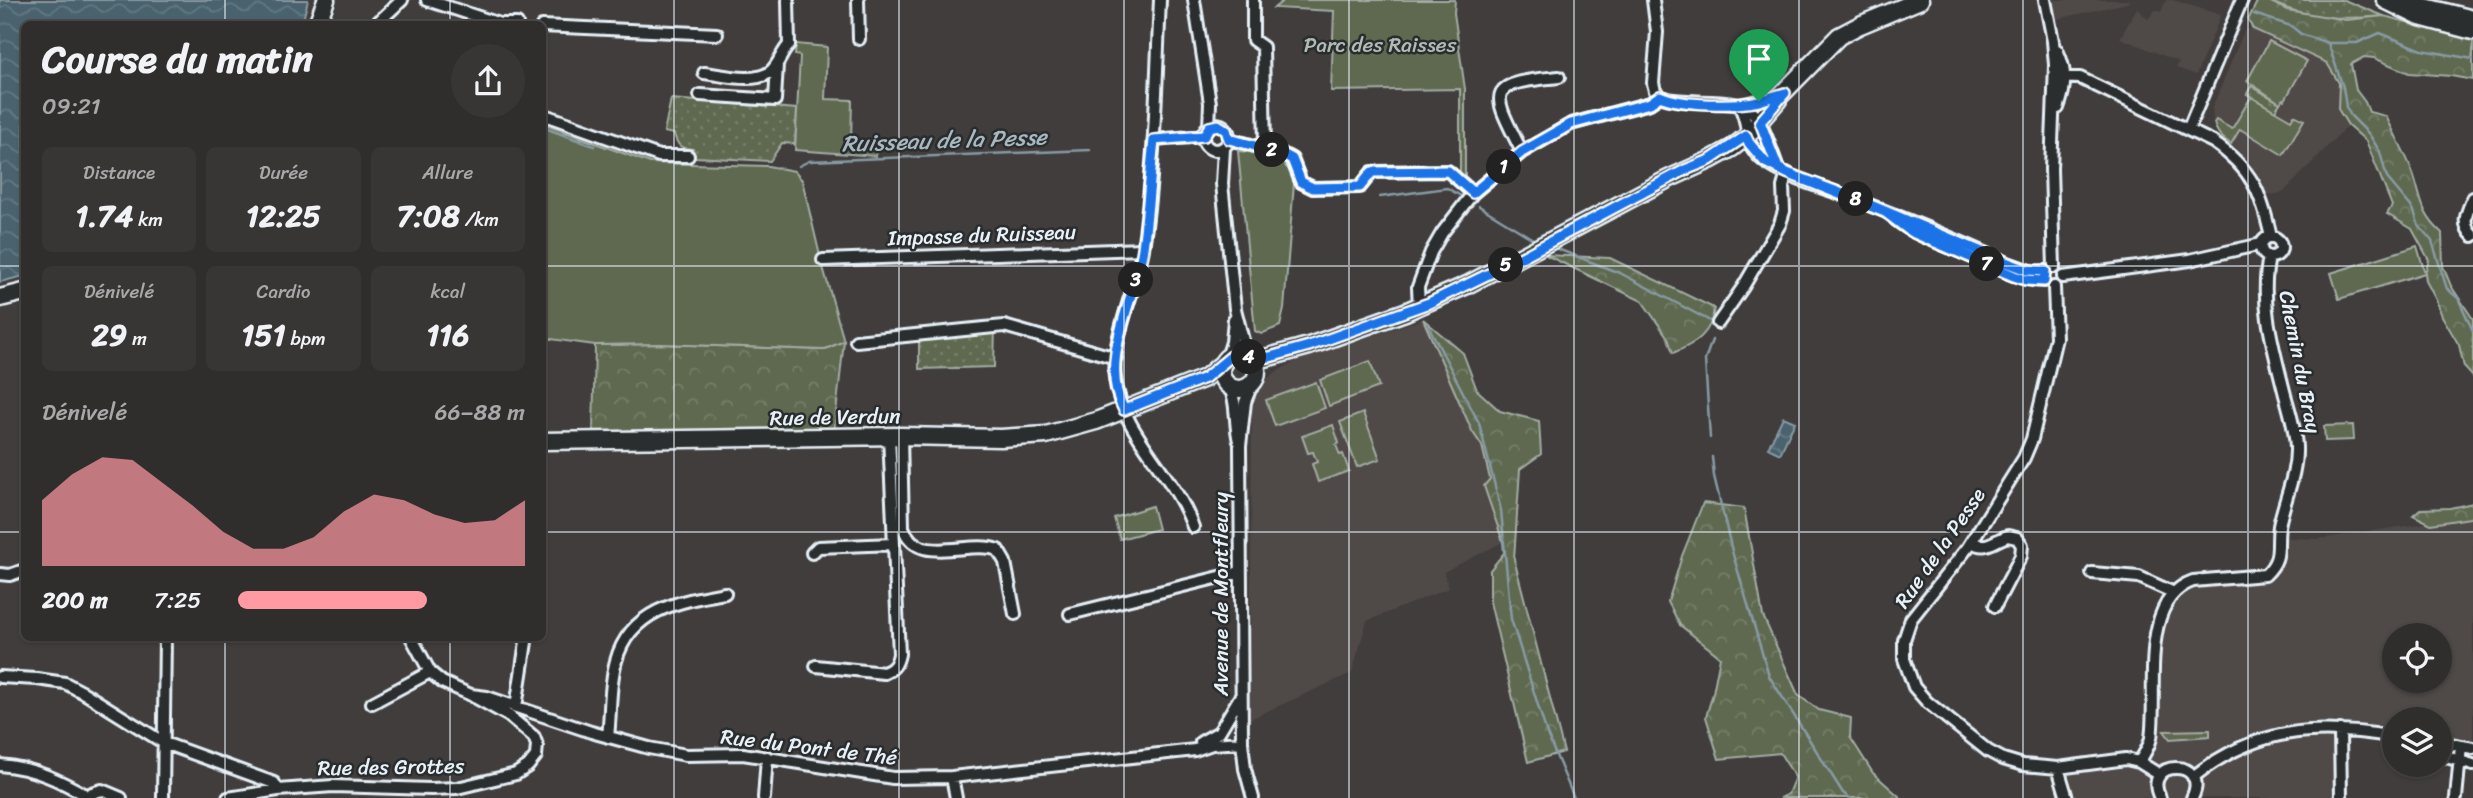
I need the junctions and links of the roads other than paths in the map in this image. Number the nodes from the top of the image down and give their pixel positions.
1 (328, 0) edge
2 (402, 0) edge
3 (427, 0) edge
4 (788, 0) edge
5 (858, 0) edge
6 (1160, 0) edge
7 (1194, 0) edge
8 (1253, 0) edge
9 (1653, 0) edge
10 (1920, 0) edge
11 (2045, 0) edge
12 (2385, 0) edge
13 (2398, 0) edge
14 (2242, 3) edge
15 (2441, 11) edge
16 (2473, 19) edge
17 (318, 21) edge
18 (325, 21) edge
19 (379, 21) edge
20 (491, 21) edge
21 (546, 26) edge
22 (2473, 31) edge
23 (717, 34) dead end
24 (859, 39) dead end
25 (777, 64) junction
26 (704, 73) dead end
27 (1559, 77) dead end
28 (2060, 77) junction
29 (700, 95) dead end
30 (1660, 96) junction
31 (1781, 97) junction
32 (1210, 103) junction
33 (1739, 105) junction
34 (546, 115) edge
35 (1752, 126) junction
36 (1223, 127) junction
37 (2188, 130) junction
38 (1206, 132) junction
39 (1154, 140) junction
40 (1222, 145) junction
41 (1265, 148) junction
42 (1522, 152) junction
43 (688, 156) dead end
44 (1783, 171) junction
45 (1475, 191) junction
46 (2473, 198) edge
47 (2473, 236) edge
48 (2267, 241) junction
49 (1143, 249) junction
50 (2269, 257) junction
51 (823, 260) dead end
52 (2049, 277) junction
53 (21, 293) edge
54 (0, 298) edge
55 (21, 301) edge
56 (0, 306) edge
57 (1419, 307) junction
58 (1235, 309) junction
59 (1718, 323) dead end
60 (856, 341) dead end
61 (1309, 346) junction
62 (1249, 356) junction
63 (1116, 358) junction
64 (1225, 360) junction
65 (1254, 380) junction
66 (1227, 385) junction
67 (1124, 410) junction
68 (895, 436) junction
69 (546, 441) edge
70 (1240, 446) junction
71 (1193, 527) dead end
72 (1972, 542) junction
73 (894, 544) junction
74 (812, 553) dead end
75 (21, 571) edge
76 (1240, 572) junction
77 (2092, 573) dead end
78 (0, 574) edge
79 (725, 593) dead end
80 (2174, 593) junction
81 (1996, 606) dead end
82 (1016, 614) dead end
83 (1070, 614) dead end
84 (165, 641) edge
85 (413, 641) edge
86 (526, 642) dead end
87 (816, 666) dead end
88 (430, 672) junction
89 (0, 677) edge
90 (1241, 694) junction
91 (471, 695) junction
92 (373, 703) dead end
93 (516, 707) junction
94 (2340, 730) junction
95 (1219, 732) junction
96 (2382, 735) edge
97 (608, 737) junction
98 (1242, 742) junction
99 (164, 743) junction
100 (1225, 743) junction
101 (2452, 744) edge
102 (2461, 746) junction
103 (2473, 748) edge
104 (1186, 750) junction
105 (767, 757) junction
106 (1244, 758) junction
107 (2452, 759) edge
108 (2139, 762) junction
109 (2459, 762) junction
110 (0, 765) edge
111 (2473, 765) edge
112 (2058, 768) junction
113 (2160, 775) junction
114 (952, 777) junction
115 (2193, 777) junction
116 (278, 790) junction
117 (89, 797) edge
118 (121, 798) edge
119 (163, 798) edge
120 (228, 798) edge
121 (764, 798) edge
122 (956, 798) edge
123 (1253, 798) edge
124 (2067, 798) edge
125 (2160, 798) edge
126 (2192, 798) edge
127 (2341, 798) edge
128 (2456, 798) edge

1 - 17 main road
1 - 18 main road
2 - 19 street
3 - 20 street
4 - 25 street
5 - 24 street
6 - 39 street
7 - 32 street
8 - 41 street
9 - 30 street
10 - 31 main road
11 - 28 street
12 - 15 main road
13 - 15 main road
14 - 37 street
15 - 16 main road
15 - 22 main road
21 - 23 street
25 - 26 street
25 - 29 street
27 - 42 street
28 - 37 street
28 - 52 street, Rue de la Pesse
30 - 33 street
30 - 42 street
31 - 33 street
31 - 35 main road
32 - 36 street
32 - 38 street
33 - 35 street
33 - 35 street
34 - 43 street
35 - 44 street
35 - 44 street
35 - 57 main road
36 - 38 street
36 - 40 street
37 - 48 street
38 - 39 street
38 - 40 street
39 - 49 street
40 - 41 street
40 - 58 street
41 - 45 street
42 - 45 street
44 - 52 street
44 - 59 street
45 - 57 street
46 - 47 street
48 - 50 street
48 - 50 street
48 - 52 street
49 - 51 street, Impasse du Ruisseau
49 - 63 street
50 - 80 street, Chemin du Bray
52 - 72 street, Rue de la Pesse
53 - 54 main road
55 - 56 main road
57 - 61 main road
58 - 62 street
58 - 64 street
60 - 63 street
61 - 62 main road
61 - 65 main road
62 - 64 main road
62 - 65 main road
63 - 67 street
64 - 66 main road
64 - 67 main road, Rue de Verdun
65 - 66 main road
65 - 70 street, Avenue de Montfleury
66 - 67 main road, Rue de Verdun
66 - 70 street, Avenue de Montfleury
67 - 68 main road, Rue de Verdun
67 - 71 street
68 - 69 main road, Rue de Verdun
68 - 73 street
68 - 82 street
70 - 76 street, Avenue de Montfleury
72 - 81 street
72 - 112 street, Rue de la Pesse
73 - 74 street
73 - 87 street
75 - 78 street
76 - 83 street
76 - 90 street, Avenue de Montfleury
77 - 80 street
79 - 97 street
80 - 108 street
84 - 99 street
85 - 88 street
86 - 93 street
88 - 91 street
88 - 92 street
89 - 99 street
90 - 95 street
90 - 98 street, Avenue de Montfleury
91 - 93 street, Rue du Pont de Thé
91 - 116 street, Rue des Grottes
93 - 97 street, Rue du Pont de Thé
94 - 96 street
94 - 115 street
94 - 127 street
95 - 98 street
95 - 104 street, Rue du Pont de Thé
97 - 105 street, Rue du Pont de Thé
98 - 100 street, Rue du Pont de Thé
98 - 106 street, Avenue de Montfleury
99 - 116 street
99 - 119 street
100 - 104 street, Rue du Pont de Thé
100 - 106 street
101 - 102 street
102 - 103 street
102 - 109 street
104 - 114 street, Rue du Pont de Thé
105 - 114 street, Rue du Pont de Thé
105 - 121 street
106 - 123 street, Avenue de Montfleury
107 - 109 street
108 - 112 street, Rue de la Pesse
108 - 113 street
109 - 111 street
109 - 128 street
110 - 117 street
112 - 124 street
113 - 115 street
113 - 125 street
114 - 122 street
115 - 126 street
116 - 120 street, Rue des Grottes
117 - 118 street

